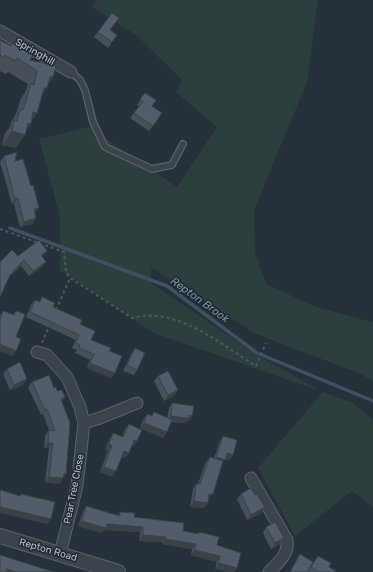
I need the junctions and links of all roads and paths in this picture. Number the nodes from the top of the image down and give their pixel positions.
1 (0, 31) edge
2 (71, 72) joint
3 (183, 144) dead end
4 (0, 229) edge
5 (70, 278) junction
6 (55, 312) edge
7 (49, 325) edge
8 (266, 343) dead end
9 (37, 352) joint
10 (138, 402) dead end
11 (84, 423) junction
12 (251, 478) dead end
13 (0, 536) edge
14 (60, 554) junction
15 (101, 569) edge
16 (118, 572) edge
17 (270, 572) edge

1 - 2 street, Springhill
2 - 3 lane
4 - 5 path
5 - 6 path
5 - 8 path
7 - 9 path
9 - 11 street, Pear Tree Close
10 - 11 street
11 - 14 street, Pear Tree Close
12 - 17 street
13 - 14 street, Repton Road
14 - 15 street, Repton Road
15 - 16 street, Repton Road

